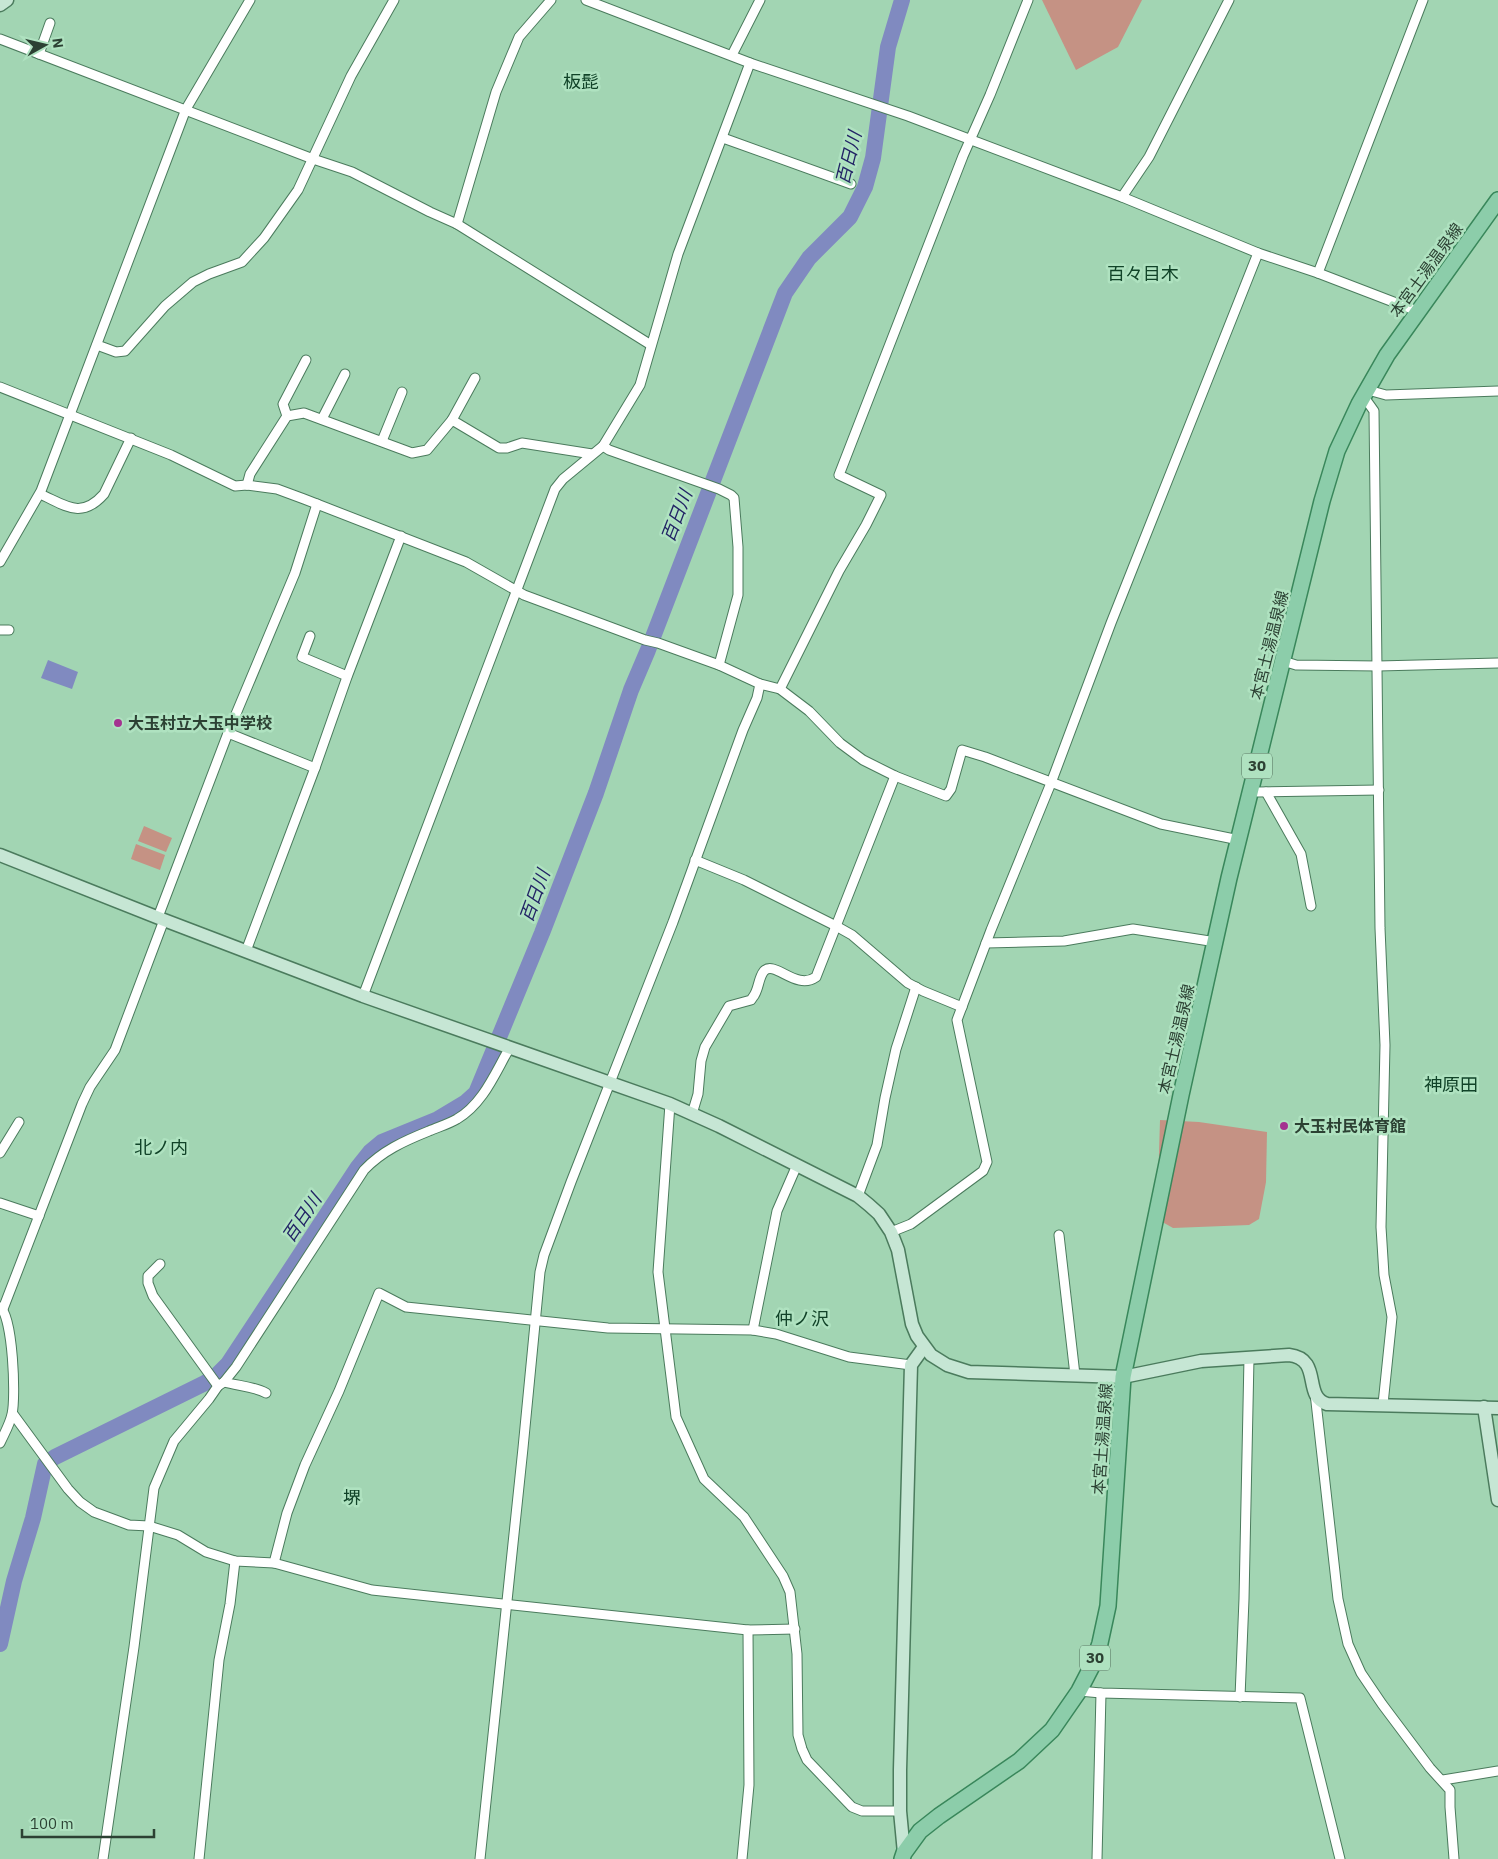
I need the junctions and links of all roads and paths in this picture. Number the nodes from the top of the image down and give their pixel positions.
1 (7, 0) edge
2 (250, 0) edge
3 (394, 0) edge
4 (550, 0) edge
5 (586, 0) edge
6 (760, 0) edge
7 (1028, 0) edge
8 (1229, 0) edge
9 (1423, 0) edge
10 (0, 5) edge
11 (50, 23) dead end
12 (0, 39) edge
13 (38, 54) junction
14 (732, 55) junction
15 (750, 63) junction
16 (186, 109) junction
17 (723, 138) junction
18 (971, 140) junction
19 (313, 159) junction
20 (851, 184) dead end
21 (1122, 197) junction
22 (1498, 200) edge
23 (457, 224) junction
24 (1258, 253) junction
25 (1318, 273) junction
26 (1417, 311) junction
27 (651, 344) junction
28 (96, 345) junction
29 (306, 360) dead end
30 (345, 374) dead end
31 (475, 378) dead end
32 (0, 387) edge
33 (1498, 391) edge
34 (402, 392) dead end
35 (1366, 394) junction
36 (71, 414) junction
37 (287, 416) junction
38 (322, 419) junction
39 (452, 420) junction
40 (131, 438) junction
41 (382, 441) junction
42 (603, 446) junction
43 (592, 454) junction
44 (247, 485) junction
45 (40, 494) junction
46 (316, 504) junction
47 (402, 536) junction
48 (0, 562) edge
49 (517, 592) junction
50 (310, 636) dead end
51 (1283, 661) junction
52 (1498, 663) edge
53 (719, 665) junction
54 (1378, 666) junction
55 (347, 676) junction
56 (760, 684) junction
57 (780, 688) junction
58 (228, 733) junction
59 (314, 768) junction
60 (894, 776) junction
61 (1051, 783) junction
62 (1379, 790) junction
63 (1259, 791) junction
64 (1239, 840) junction
65 (0, 855) edge
66 (696, 860) junction
67 (1310, 906) dead end
68 (161, 919) junction
69 (836, 926) junction
70 (1216, 942) junction
71 (986, 943) junction
72 (246, 951) junction
73 (916, 987) junction
74 (363, 996) junction
75 (962, 1007) junction
76 (506, 1047) junction
77 (609, 1084) junction
78 (670, 1104) junction
79 (692, 1114) junction
80 (19, 1122) dead end
81 (0, 1153) edge
82 (797, 1166) junction
83 (858, 1196) junction
84 (0, 1203) edge
85 (38, 1216) junction
86 (891, 1232) junction
87 (1058, 1235) dead end
88 (160, 1264) dead end
89 (2, 1308) edge
90 (536, 1320) junction
91 (665, 1329) junction
92 (753, 1330) junction
93 (924, 1347) junction
94 (1249, 1358) junction
95 (910, 1365) junction
96 (1075, 1375) junction
97 (1123, 1377) junction
98 (216, 1381) junction
99 (1315, 1392) junction
100 (266, 1393) dead end
101 (1383, 1404) junction
102 (1484, 1408) junction
103 (1498, 1408) edge
104 (13, 1414) junction
105 (0, 1443) edge
106 (1498, 1500) edge
107 (149, 1526) junction
108 (235, 1561) junction
109 (274, 1563) junction
110 (506, 1604) junction
111 (795, 1629) junction
112 (748, 1630) junction
113 (1079, 1691) junction
114 (1101, 1693) junction
115 (1240, 1697) junction
116 (1498, 1770) edge
117 (1443, 1780) junction
118 (900, 1810) junction
119 (903, 1856) edge
120 (103, 1859) edge
121 (199, 1859) edge
122 (480, 1859) edge
123 (742, 1859) edge
124 (1098, 1859) edge
125 (1340, 1859) edge
126 (1454, 1859) edge

1 - 10 street
2 - 16 street
3 - 19 street
4 - 23 street
5 - 14 street
6 - 14 street
7 - 18 street
8 - 21 street
9 - 25 street
11 - 13 street
12 - 13 street
13 - 16 street
14 - 15 street
15 - 17 street
15 - 18 street
16 - 19 street
16 - 28 street
17 - 20 street
17 - 27 street
18 - 21 street
18 - 57 street
19 - 23 street
19 - 28 street
21 - 24 street
22 - 26 main road, 本宮土湯温泉線 / 30
23 - 27 street
24 - 25 street
24 - 61 street
25 - 26 street
26 - 35 main road, 本宮土湯温泉線 / 30
27 - 42 street
28 - 36 street
29 - 37 street
30 - 38 street
31 - 39 street
32 - 36 street
33 - 35 street
34 - 41 street
35 - 51 main road, 本宮土湯温泉線 / 30
35 - 54 street
36 - 40 street
36 - 45 street
37 - 38 street
37 - 44 street
38 - 41 street
39 - 41 street
39 - 43 street
40 - 44 street
40 - 45 street
42 - 43 street
42 - 53 street
43 - 49 street
44 - 46 street
45 - 48 street
46 - 47 street
46 - 58 street
47 - 49 street
47 - 55 street
49 - 53 street
49 - 74 street
50 - 55 street
51 - 54 street
51 - 63 main road, 本宮土湯温泉線 / 30
52 - 54 street
53 - 56 street
54 - 62 street
55 - 59 street
56 - 57 street
56 - 66 street
57 - 60 street
58 - 59 street
58 - 68 street
59 - 72 street
60 - 61 street
60 - 69 street
61 - 64 street
61 - 71 street
62 - 63 street
62 - 101 street
63 - 64 main road, 本宮土湯温泉線 / 30
63 - 67 street
64 - 70 main road, 本宮土湯温泉線 / 30
65 - 68 street
66 - 69 street
66 - 77 street
68 - 72 street
68 - 85 street
69 - 73 street
69 - 79 street
70 - 71 street
70 - 97 main road, 本宮土湯温泉線 / 30
71 - 75 street
72 - 74 street
73 - 75 street
73 - 83 street
74 - 76 street
75 - 86 street
76 - 77 street
76 - 98 street
77 - 78 street
77 - 90 street
78 - 79 street
78 - 91 street
79 - 82 street
80 - 81 street
82 - 83 street
82 - 92 street
83 - 86 street
84 - 85 street
85 - 89 street
86 - 93 street
87 - 96 street
88 - 98 street
89 - 104 street
90 - 91 street
90 - 109 street
90 - 110 street
91 - 92 street
91 - 111 street
92 - 95 street
93 - 95 street
93 - 96 street
94 - 97 street
94 - 99 street
94 - 115 street
95 - 118 street
96 - 97 street
97 - 113 main road, 本宮土湯温泉線 / 30
98 - 100 street
98 - 107 street
99 - 101 street
99 - 117 street
101 - 102 street
102 - 103 street
102 - 106 street
104 - 105 street
104 - 107 street
107 - 108 street
107 - 120 street
108 - 109 street
108 - 121 street
109 - 110 street
110 - 112 street
110 - 122 street
111 - 112 street
111 - 118 street
112 - 123 street
113 - 114 street
113 - 119 main road, 本宮土湯温泉線 / 30
114 - 115 street
114 - 124 street
115 - 125 street
116 - 117 street
117 - 126 street
118 - 119 street

